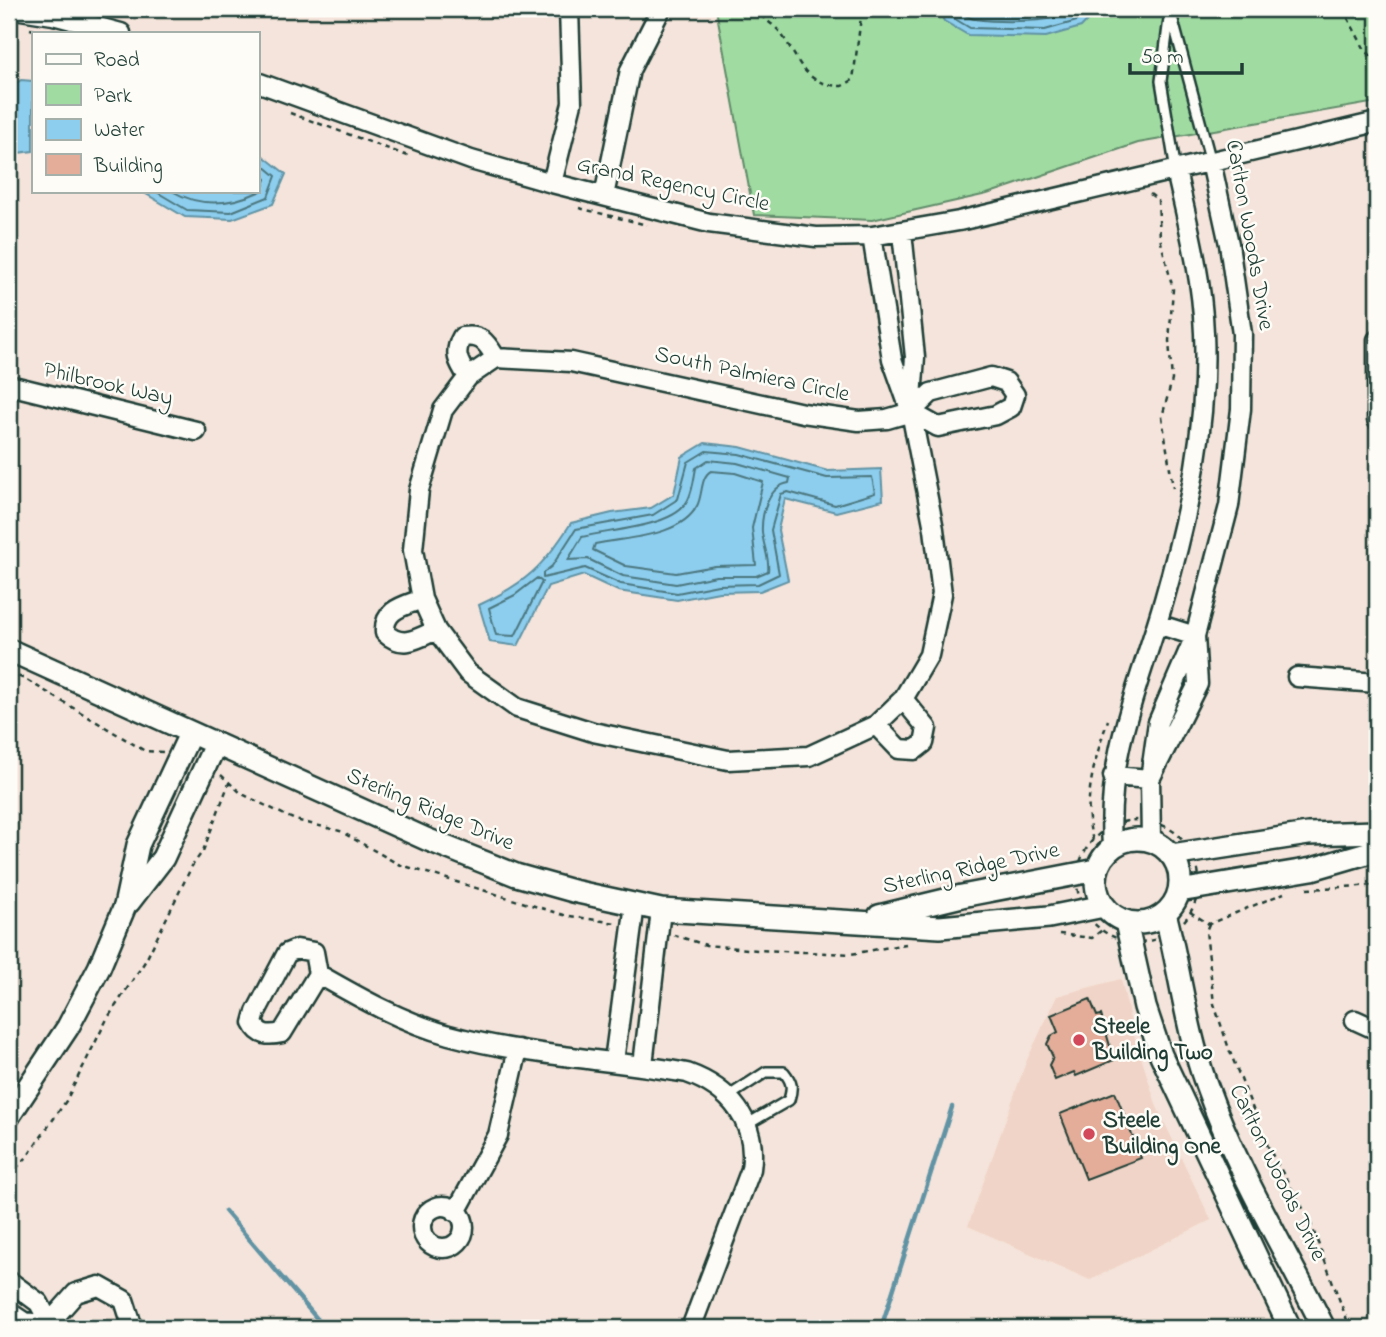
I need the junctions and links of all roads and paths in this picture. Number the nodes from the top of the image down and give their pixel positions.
1 (15, 9) edge
2 (569, 9) edge
3 (661, 9) edge
4 (754, 9) edge
5 (862, 9) edge
6 (1343, 9) edge
7 (1170, 10) edge
8 (117, 32) edge
9 (1377, 64) edge
10 (259, 83) edge
11 (281, 110) dead end
12 (1377, 122) edge
13 (414, 158) dead end
14 (1211, 162) junction
15 (1176, 171) junction
16 (552, 183) junction
17 (604, 196) junction
18 (1139, 196) dead end
19 (577, 208) dead end
20 (652, 226) dead end
21 (901, 232) junction
22 (872, 236) junction
23 (1377, 340) edge
24 (496, 358) junction
25 (468, 377) junction
26 (9, 385) edge
27 (911, 412) junction
28 (1377, 420) edge
29 (195, 431) dead end
30 (1173, 496) dead end
31 (422, 599) junction
32 (1157, 624) junction
33 (436, 630) junction
34 (1195, 636) junction
35 (9, 650) edge
36 (1297, 677) dead end
37 (1377, 683) edge
38 (903, 699) junction
39 (876, 725) junction
40 (190, 734) junction
41 (215, 745) junction
42 (1113, 776) junction
43 (1150, 779) junction
44 (229, 783) dead end
45 (1151, 831) junction
46 (1377, 832) edge
47 (1111, 837) junction
48 (1377, 850) edge
49 (1182, 854) junction
50 (1087, 871) junction
51 (1377, 885) edge
52 (1306, 889) dead end
53 (1189, 890) junction
54 (1293, 890) dead end
55 (635, 904) junction
56 (125, 906) junction
57 (1094, 908) junction
58 (661, 910) junction
59 (1190, 912) junction
60 (856, 922) junction
61 (1168, 923) junction
62 (1209, 924) junction
63 (1128, 932) junction
64 (318, 974) junction
65 (1355, 1020) dead end
66 (1377, 1030) edge
67 (518, 1049) junction
68 (614, 1061) junction
69 (643, 1065) junction
70 (729, 1096) junction
71 (9, 1116) edge
72 (746, 1125) junction
73 (1236, 1154) junction
74 (1212, 1167) junction
75 (9, 1176) edge
76 (456, 1212) dead end
77 (9, 1281) edge
78 (9, 1312) edge
79 (48, 1327) edge
80 (133, 1328) edge
81 (691, 1328) edge
82 (1290, 1328) edge
83 (1324, 1328) edge
84 (1350, 1328) edge

1 - 8 street
2 - 16 street
3 - 17 street
4 - 5 path
6 - 9 path
7 - 14 lane, Carlton Woods Drive
7 - 15 lane, Carlton Woods Drive
10 - 16 street, Grand Regency Circle
11 - 13 path
12 - 14 street, Grand Regency Circle
14 - 15 street, Grand Regency Circle
14 - 34 street, Carlton Woods Drive
15 - 21 street, Grand Regency Circle
15 - 32 street, Carlton Woods Drive
16 - 17 street, Grand Regency Circle
17 - 22 street, Grand Regency Circle
18 - 30 path
19 - 20 path
21 - 22 street, Grand Regency Circle
21 - 27 street
22 - 27 street
23 - 28 street
24 - 25 street
24 - 25 street
24 - 27 street, South Palmiera Circle
25 - 31 street
26 - 29 street, Philbrook Way
27 - 27 street
27 - 38 street
31 - 33 street
31 - 33 street
32 - 34 street
32 - 42 street, Carlton Woods Drive
33 - 39 street
34 - 43 street, Carlton Woods Drive
35 - 40 street, Sterling Ridge Drive
36 - 37 street
38 - 39 street
38 - 39 street
40 - 41 street, Sterling Ridge Drive
40 - 56 street
41 - 55 street, Sterling Ridge Drive
41 - 56 street
42 - 43 street
42 - 47 street, Carlton Woods Drive
43 - 45 street, Carlton Woods Drive
44 - 75 path
45 - 47 street
45 - 47 path
45 - 49 street
45 - 49 path
46 - 49 street
47 - 50 street
47 - 50 path
48 - 53 street
49 - 53 street
49 - 53 path
50 - 57 street
50 - 57 path
50 - 60 street, Sterling Ridge Drive
51 - 52 path
53 - 59 path
53 - 61 street
54 - 62 path
55 - 58 street, Sterling Ridge Drive
55 - 68 street
56 - 71 street
57 - 60 street, Sterling Ridge Drive
57 - 63 street
57 - 63 path
58 - 60 street, Sterling Ridge Drive
58 - 69 street
59 - 61 path
59 - 62 path
61 - 63 street
61 - 63 path
61 - 73 street, Carlton Woods Drive
62 - 84 path
63 - 74 street
64 - 64 street
64 - 67 street
65 - 66 street
67 - 68 street
67 - 76 street
68 - 69 street
69 - 70 street
70 - 72 street
70 - 72 lane
72 - 81 street
73 - 74 street
73 - 83 street, Carlton Woods Drive
74 - 82 street
77 - 79 street
78 - 79 street
79 - 80 street

